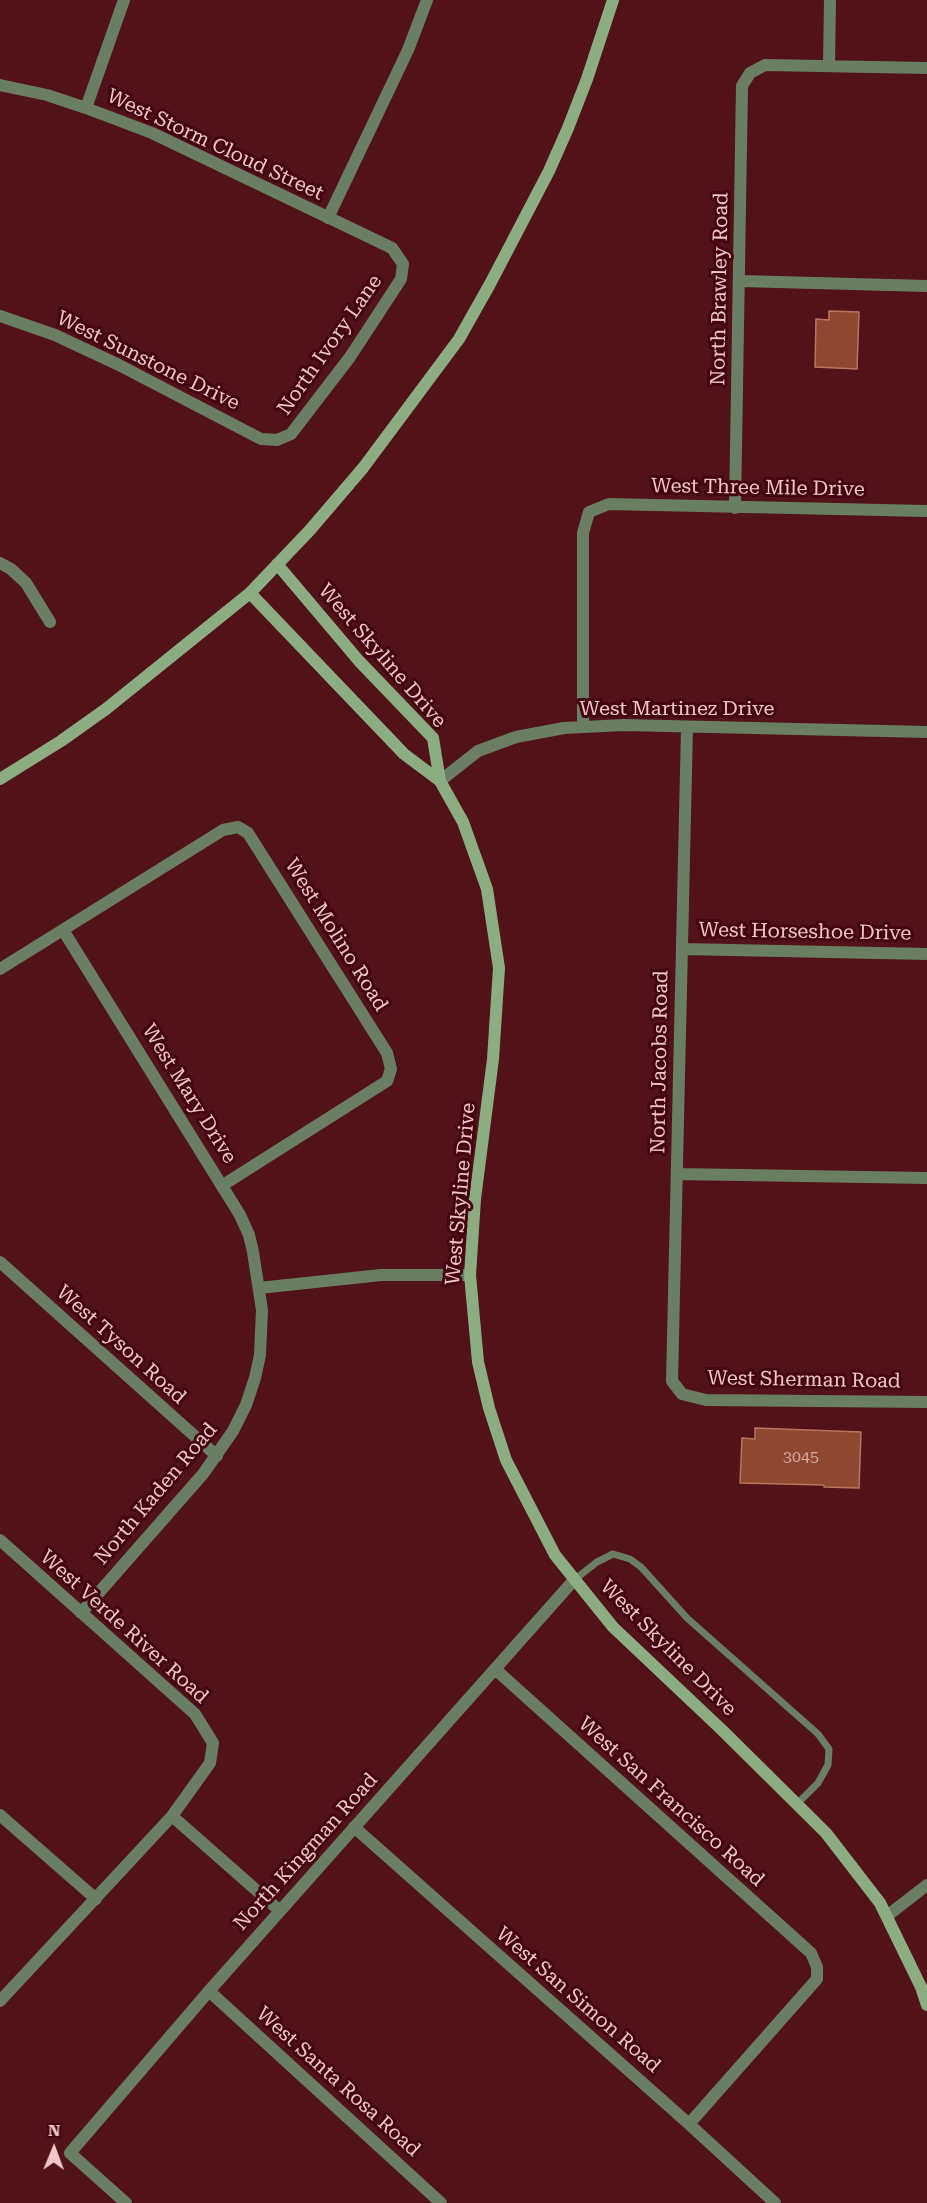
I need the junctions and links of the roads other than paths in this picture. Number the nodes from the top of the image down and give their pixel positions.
1 (124, 0) edge
2 (427, 0) edge
3 (613, 0) edge
4 (830, 0) edge
5 (829, 66) junction
6 (927, 68) edge
7 (0, 85) edge
8 (86, 108) junction
9 (328, 218) junction
10 (403, 264) joint
11 (740, 281) junction
12 (927, 286) edge
13 (0, 316) edge
14 (277, 440) joint
15 (735, 508) junction
16 (927, 511) edge
17 (0, 563) edge
18 (277, 564) junction
19 (250, 592) junction
20 (50, 622) dead end
21 (583, 727) junction
22 (687, 728) junction
23 (927, 732) edge
24 (0, 779) edge
25 (440, 782) junction
26 (63, 930) junction
27 (682, 949) junction
28 (927, 954) edge
29 (0, 969) edge
30 (677, 1174) junction
31 (927, 1178) edge
32 (223, 1185) junction
33 (0, 1262) edge
34 (470, 1275) junction
35 (259, 1288) junction
36 (682, 1394) joint
37 (927, 1402) edge
38 (217, 1456) junction
39 (0, 1540) edge
40 (574, 1580) junction
41 (81, 1613) junction
42 (495, 1670) junction
43 (797, 1804) junction
44 (0, 1815) edge
45 (172, 1816) junction
46 (354, 1827) junction
47 (927, 1885) edge
48 (96, 1899) junction
49 (280, 1911) junction
50 (887, 1916) junction
51 (209, 1991) junction
52 (0, 2001) edge
53 (927, 2006) edge
54 (689, 2124) junction
55 (126, 2203) edge
56 (441, 2203) edge
57 (775, 2203) edge

1 - 8 street
2 - 9 street
3 - 18 street
4 - 5 street
5 - 6 street
5 - 11 street, North Brawley Road
7 - 8 street, West Storm Cloud Street
8 - 9 street, West Storm Cloud Street
9 - 10 street, West Storm Cloud Street
10 - 14 street, North Ivory Lane
11 - 12 street
11 - 15 street, North Brawley Road
13 - 14 street, West Sunstone Drive
15 - 16 street, West Three Mile Drive
15 - 21 street, West Three Mile Drive
17 - 20 street
18 - 19 street
18 - 25 street, West Skyline Drive
19 - 24 street
19 - 25 street, West Skyline Drive
21 - 22 street, West Martinez Drive
21 - 25 street, West Martinez Drive
22 - 23 street, West Martinez Drive
22 - 27 street, North Jacobs Road
25 - 34 street, West Skyline Drive
26 - 29 street
26 - 32 street, West Mary Drive
26 - 32 street, West Molino Road
27 - 28 street, West Horseshoe Drive
27 - 30 street, North Jacobs Road
30 - 31 street
30 - 36 street, North Jacobs Road
32 - 35 street, West Mary Drive
33 - 38 street, West Tyson Road
34 - 35 street
34 - 40 street, West Skyline Drive
35 - 38 street, North Kaden Road
36 - 37 street, West Sherman Road
38 - 41 street, North Kaden Road
39 - 41 street, West Verde River Road
40 - 42 street, North Kingman Road
40 - 43 street, West Skyline Drive
40 - 43 lane
41 - 45 street, West Verde River Road
42 - 46 street, North Kingman Road
42 - 54 street, West San Francisco Road
43 - 50 street, West Skyline Drive
44 - 48 street
45 - 48 street
45 - 49 street
46 - 49 street, North Kingman Road
46 - 54 street, West San Simon Road
47 - 50 street
48 - 52 street
49 - 51 street, North Kingman Road
50 - 53 street, West Skyline Drive
51 - 55 street, North Kingman Road
51 - 56 street, West Santa Rosa Road
54 - 57 street, West San Simon Road

